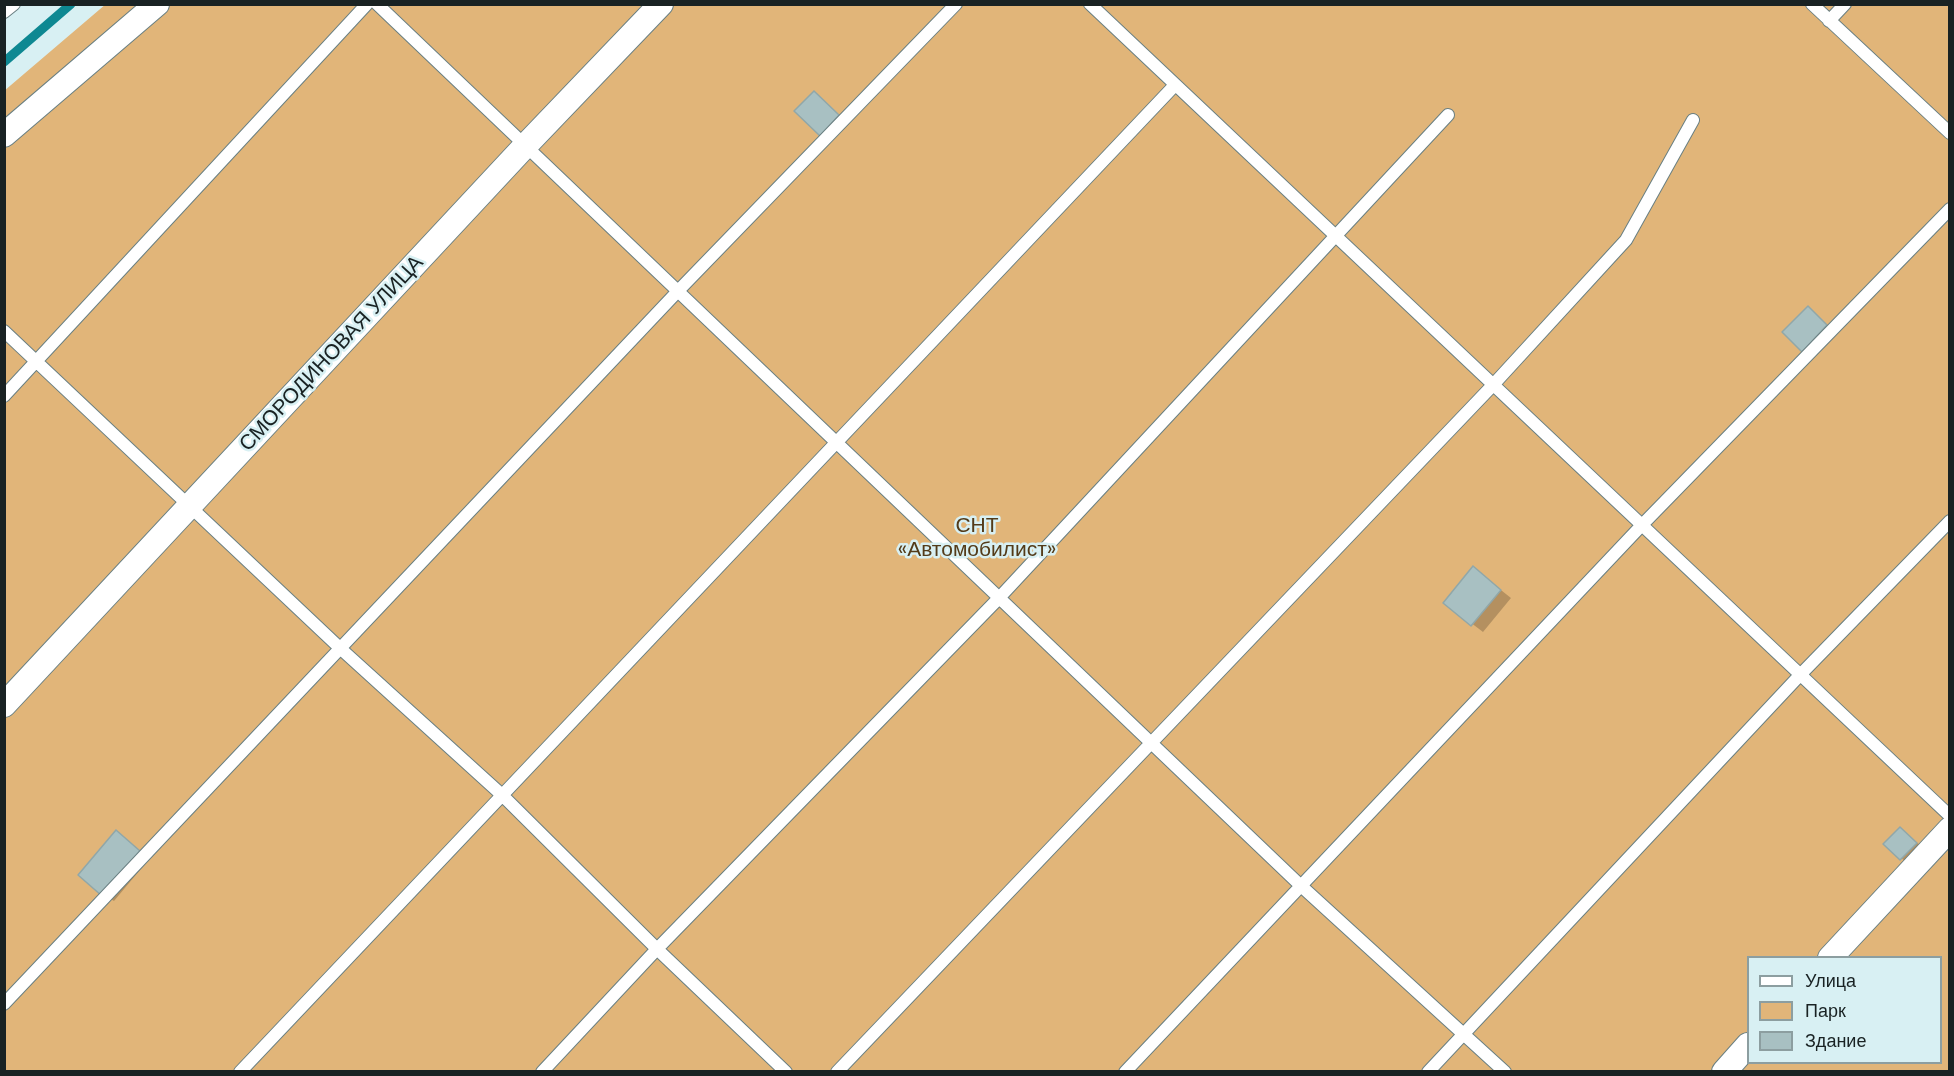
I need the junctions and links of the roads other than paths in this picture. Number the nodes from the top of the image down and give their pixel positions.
1 (14, 4) edge
2 (157, 4) edge
3 (367, 4) edge
4 (377, 4) edge
5 (661, 4) edge
6 (957, 4) edge
7 (1090, 4) edge
8 (1812, 4) edge
9 (1845, 4) edge
10 (4, 12) edge
11 (1829, 21) junction
12 (1175, 85) junction
13 (1448, 115) dead end
14 (1693, 120) dead end
15 (1950, 133) edge
16 (4, 135) edge
17 (525, 146) junction
18 (1950, 209) edge
19 (1334, 235) junction
20 (678, 291) junction
21 (4, 331) edge
22 (37, 362) junction
23 (1493, 385) junction
24 (4, 396) edge
25 (837, 443) junction
26 (191, 507) junction
27 (1950, 520) edge
28 (1641, 526) junction
29 (999, 598) junction
30 (340, 649) junction
31 (1800, 675) junction
32 (4, 705) edge
33 (1150, 741) junction
34 (502, 795) junction
35 (1950, 816) edge
36 (1950, 829) edge
37 (1299, 884) junction
38 (657, 949) junction
39 (1831, 956) edge
40 (4, 1004) edge
41 (1464, 1033) junction
42 (1747, 1047) edge
43 (240, 1071) edge
44 (542, 1071) edge
45 (786, 1071) edge
46 (837, 1071) edge
47 (1125, 1071) edge
48 (1428, 1071) edge
49 (1505, 1071) edge
50 (1724, 1071) edge

1 - 10 lane
2 - 16 street
3 - 22 lane
4 - 17 lane
5 - 17 street, СМОРОДИНОВАЯ УЛИЦА
6 - 20 lane
7 - 12 lane
8 - 11 lane
9 - 11 lane
11 - 15 lane
12 - 19 lane
12 - 25 lane
13 - 19 lane
14 - 23 lane
17 - 20 lane
17 - 26 street, СМОРОДИНОВАЯ УЛИЦА
18 - 28 lane
19 - 23 lane
19 - 29 lane
20 - 25 lane
20 - 30 lane
21 - 22 lane
22 - 24 lane
22 - 26 lane
23 - 28 lane
23 - 33 lane
25 - 29 lane
25 - 34 lane
26 - 30 lane
26 - 32 street, СМОРОДИНОВАЯ УЛИЦА
27 - 31 lane
28 - 31 lane
28 - 37 lane
29 - 33 lane
29 - 38 lane
30 - 34 lane
30 - 40 lane
31 - 35 lane
31 - 41 lane
33 - 37 lane
33 - 46 lane
34 - 38 lane
34 - 43 lane
36 - 39 street
37 - 41 lane
37 - 47 lane
38 - 44 lane
38 - 45 lane
41 - 48 lane
41 - 49 lane
42 - 50 street

